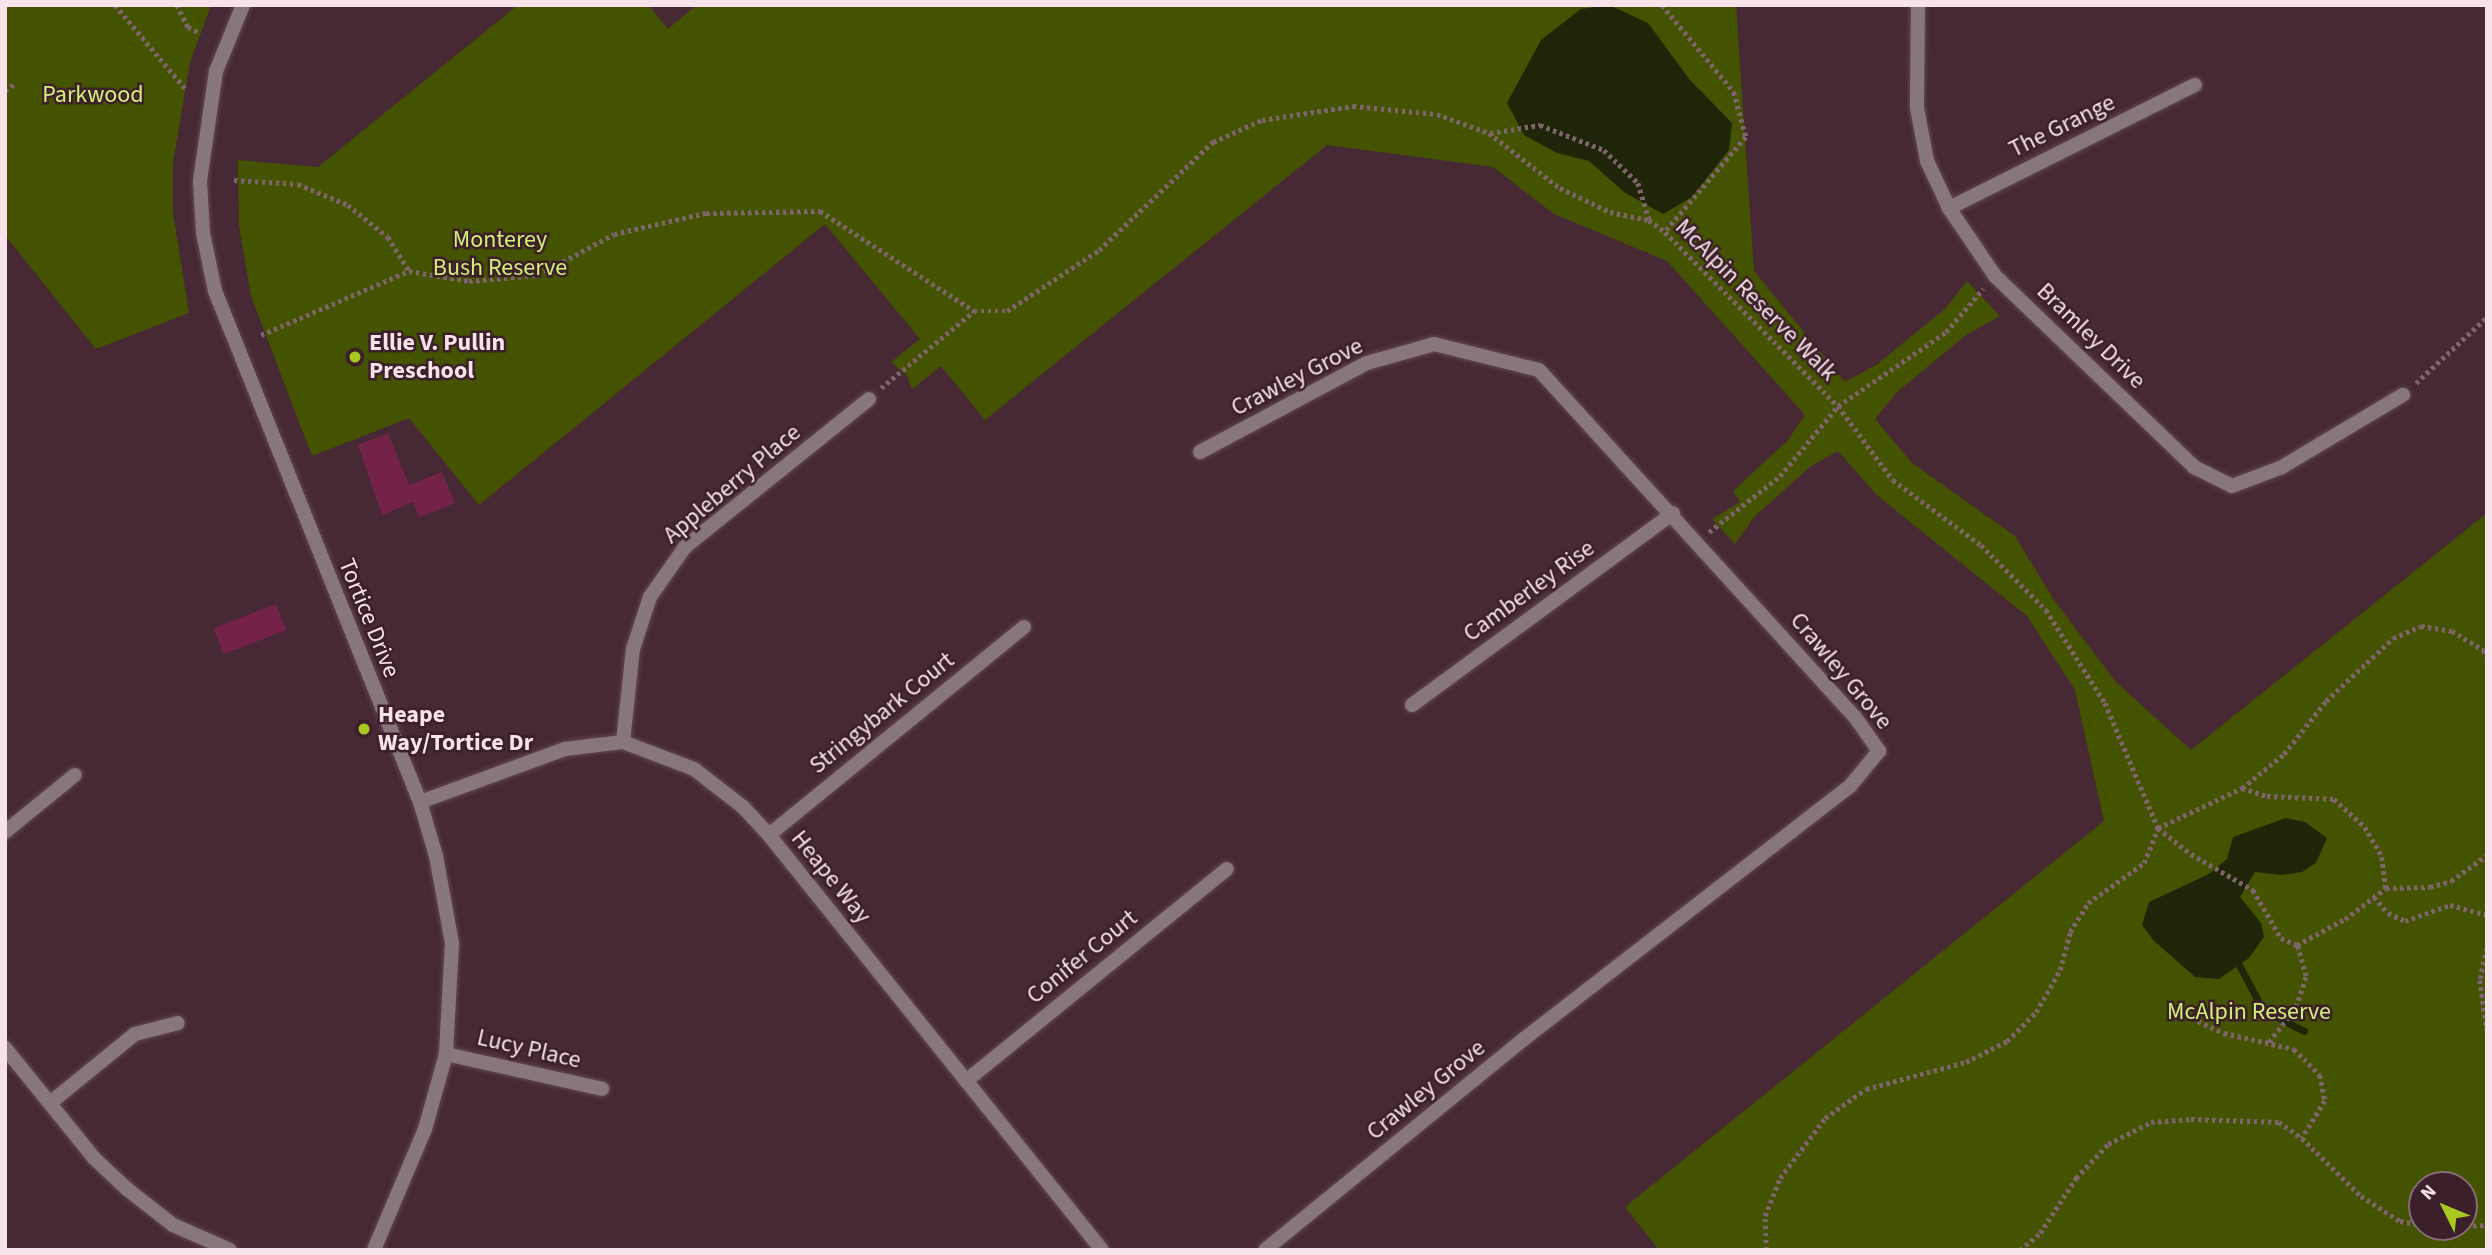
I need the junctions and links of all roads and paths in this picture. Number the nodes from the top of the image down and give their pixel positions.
1 (115, 5) edge
2 (177, 5) edge
3 (243, 5) edge
4 (1662, 5) edge
5 (1917, 5) edge
6 (201, 33) dead end
7 (14, 84) dead end
8 (2195, 85) dead end
9 (186, 88) dead end
10 (5, 91) edge
11 (1489, 133) junction
12 (234, 180) dead end
13 (1949, 208) junction
14 (1649, 220) junction
15 (1665, 232) junction
16 (408, 271) junction
17 (1995, 276) junction
18 (974, 311) junction
19 (2487, 317) edge
20 (261, 335) dead end
21 (2403, 395) joint
22 (869, 399) joint
23 (1838, 406) junction
24 (1200, 452) dead end
25 (1673, 513) junction
26 (1698, 541) junction
27 (1024, 627) dead end
28 (2487, 659) edge
29 (1412, 705) dead end
30 (623, 742) junction
31 (75, 775) dead end
32 (2242, 788) junction
33 (420, 802) junction
34 (2158, 828) junction
35 (5, 832) edge
36 (769, 835) junction
37 (2487, 855) edge
38 (1227, 869) dead end
39 (2386, 888) junction
40 (2374, 897) junction
41 (2487, 915) edge
42 (2297, 945) junction
43 (2487, 948) edge
44 (2198, 1021) dead end
45 (178, 1023) dead end
46 (2487, 1030) edge
47 (2269, 1042) junction
48 (5, 1048) edge
49 (446, 1054) junction
50 (966, 1081) junction
51 (602, 1089) dead end
52 (50, 1103) junction
53 (2302, 1138) junction
54 (2408, 1222) edge
55 (230, 1250) edge
56 (374, 1250) edge
57 (1102, 1250) edge
58 (1265, 1250) edge
59 (1766, 1250) edge
60 (1901, 1250) edge
61 (1935, 1250) edge
62 (2020, 1250) edge

1 - 9 path
2 - 6 path
3 - 33 street, Tortice Drive
4 - 15 path
5 - 13 street, Bramley Drive
7 - 10 path
8 - 13 street, The Grange
11 - 14 path, McAlpin Reserve Walk
11 - 14 path
11 - 18 path, McAlpin Reserve Walk
12 - 16 path
13 - 17 street, Bramley Drive
14 - 15 path, McAlpin Reserve Walk
15 - 23 path, McAlpin Reserve Walk
16 - 18 path
16 - 20 path
17 - 21 street, Bramley Drive
17 - 23 path
18 - 22 path
19 - 21 path
22 - 30 street, Appleberry Place
23 - 26 path
23 - 34 path, McAlpin Reserve Walk
24 - 25 street, Crawley Grove
25 - 26 street, Crawley Grove
25 - 29 street, Camberley Rise
26 - 58 street, Crawley Grove
27 - 36 street, Stringybark Court
28 - 32 path
30 - 33 street, Heape Way
30 - 36 street, Heape Way
31 - 35 street
32 - 34 path
32 - 39 path
33 - 49 street, Tortice Drive
34 - 42 path, McAlpin Reserve Walk
34 - 59 path
36 - 50 street, Heape Way
37 - 39 path
38 - 50 street, Conifer Court
39 - 40 path
40 - 41 path
40 - 42 path
42 - 47 path
43 - 46 path
44 - 47 path
45 - 52 street
47 - 53 path
48 - 52 street
49 - 51 street, Lucy Place
49 - 56 street, Tortice Drive
50 - 57 street, Heape Way
52 - 55 street
53 - 54 path
53 - 62 path
60 - 61 path

